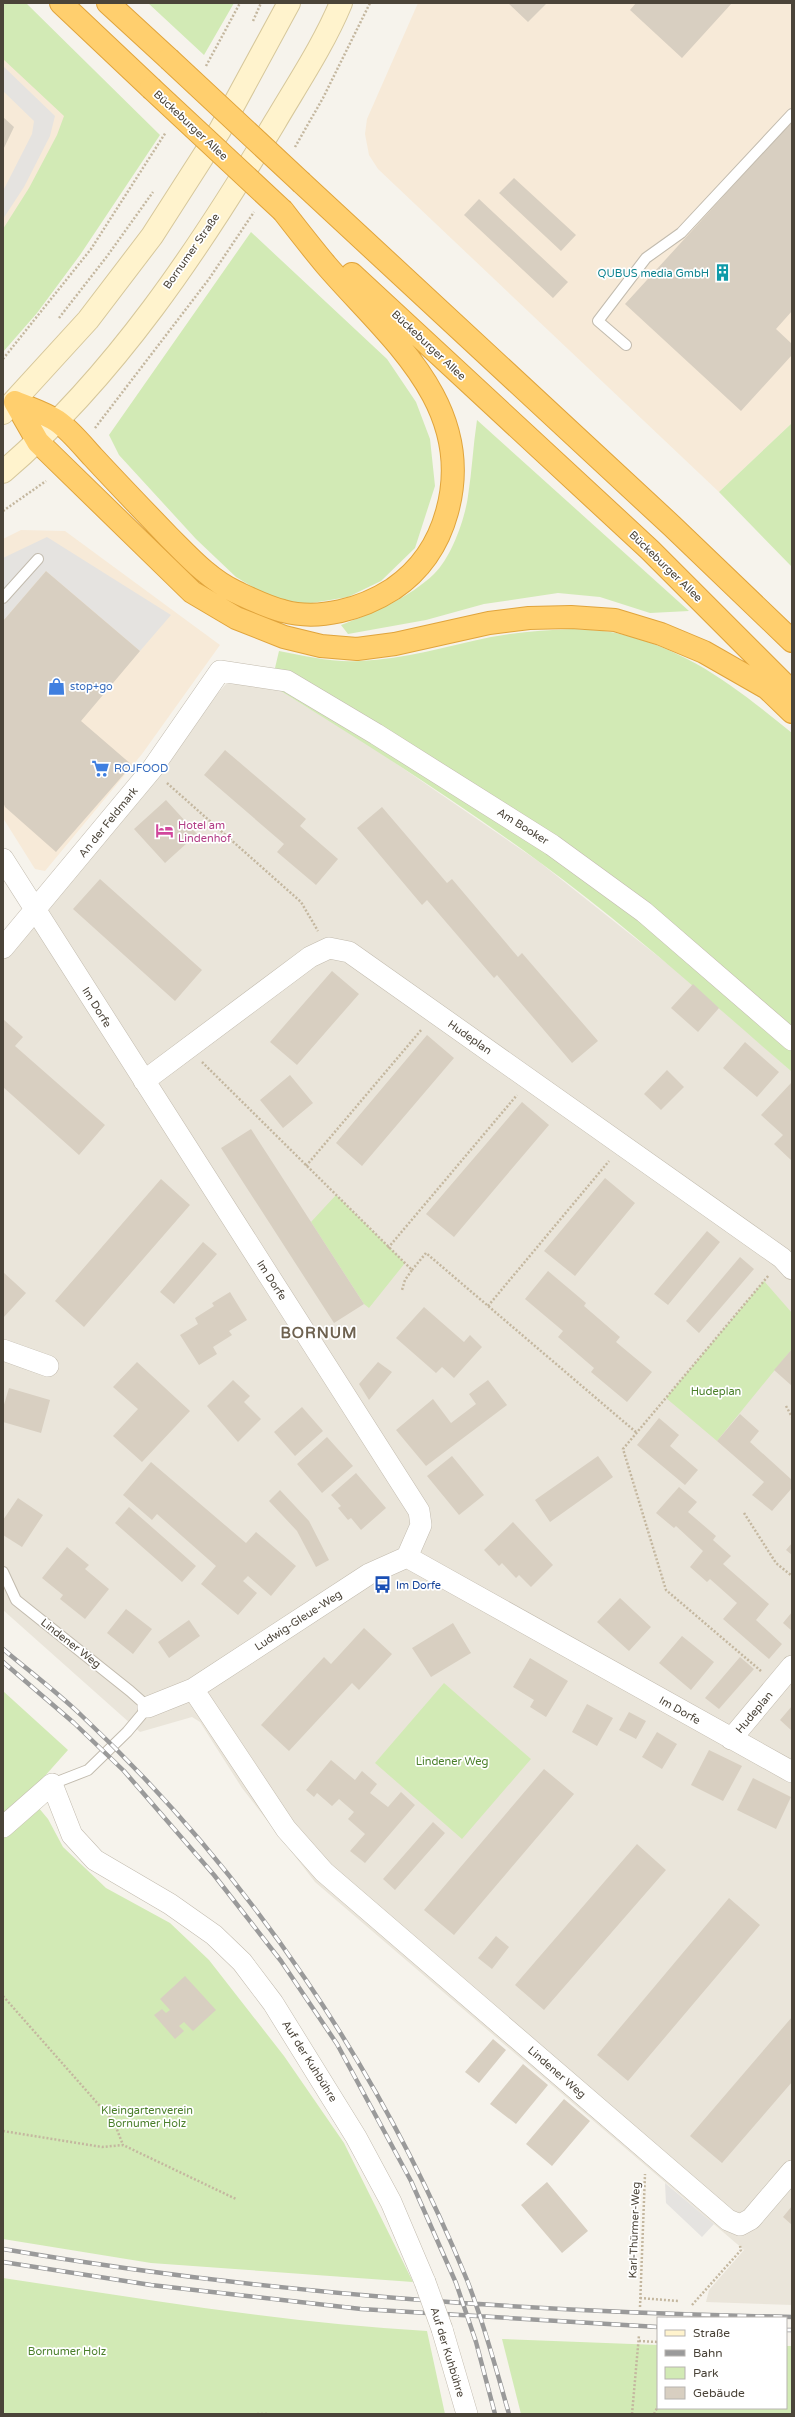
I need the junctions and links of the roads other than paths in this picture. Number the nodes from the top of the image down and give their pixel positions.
1 (61, 3) edge
2 (108, 3) edge
3 (116, 3) edge
4 (289, 3) edge
5 (341, 3) edge
6 (169, 59) junction
7 (792, 114) edge
8 (283, 210) junction
9 (626, 345) dead end
10 (9, 407) edge
11 (58, 421) junction
12 (38, 442) junction
13 (3, 472) edge
14 (38, 559) dead end
15 (3, 598) edge
16 (792, 641) edge
17 (220, 671) joint
18 (792, 692) edge
19 (792, 712) edge
20 (3, 859) edge
21 (36, 911) junction
22 (3, 948) edge
23 (792, 1040) edge
24 (144, 1081) junction
25 (787, 1264) edge
26 (3, 1350) edge
27 (48, 1366) dead end
28 (407, 1557) junction
29 (3, 1572) edge
30 (792, 1666) edge
31 (193, 1689) junction
32 (148, 1707) junction
33 (731, 1739) junction
34 (792, 1772) edge
35 (52, 1784) junction
36 (3, 1827) edge
37 (792, 2171) edge
38 (467, 2414) edge

1 - 8 highway, Bückeburger Allee, bridge
2 - 6 highway
3 - 6 highway
4 - 10 main road
5 - 11 main road, Bornumer Straße
6 - 16 highway, bridge
7 - 9 lane
8 - 11 highway
8 - 18 highway, Bückeburger Allee
10 - 11 highway
10 - 12 highway
11 - 12 main road, Bornumer Straße
12 - 13 main road, Bornumer Straße
12 - 19 highway
14 - 15 lane
17 - 21 street, An der Feldmark
17 - 23 street, Am Booker
20 - 21 street, Im Dorfe
21 - 22 street, An der Feldmark
21 - 24 street, Im Dorfe
24 - 25 street, Hudeplan
24 - 28 street, Im Dorfe
26 - 27 street
28 - 31 street, Ludwig-Gleue-Weg
28 - 33 street, Im Dorfe
29 - 32 lane, Lindener Weg
30 - 33 street, Hudeplan
31 - 32 street, Ludwig-Gleue-Weg
31 - 37 street, Lindener Weg
32 - 35 lane
33 - 34 street, Im Dorfe
35 - 36 street
35 - 38 street, Auf der Kuhbühre, bridge

